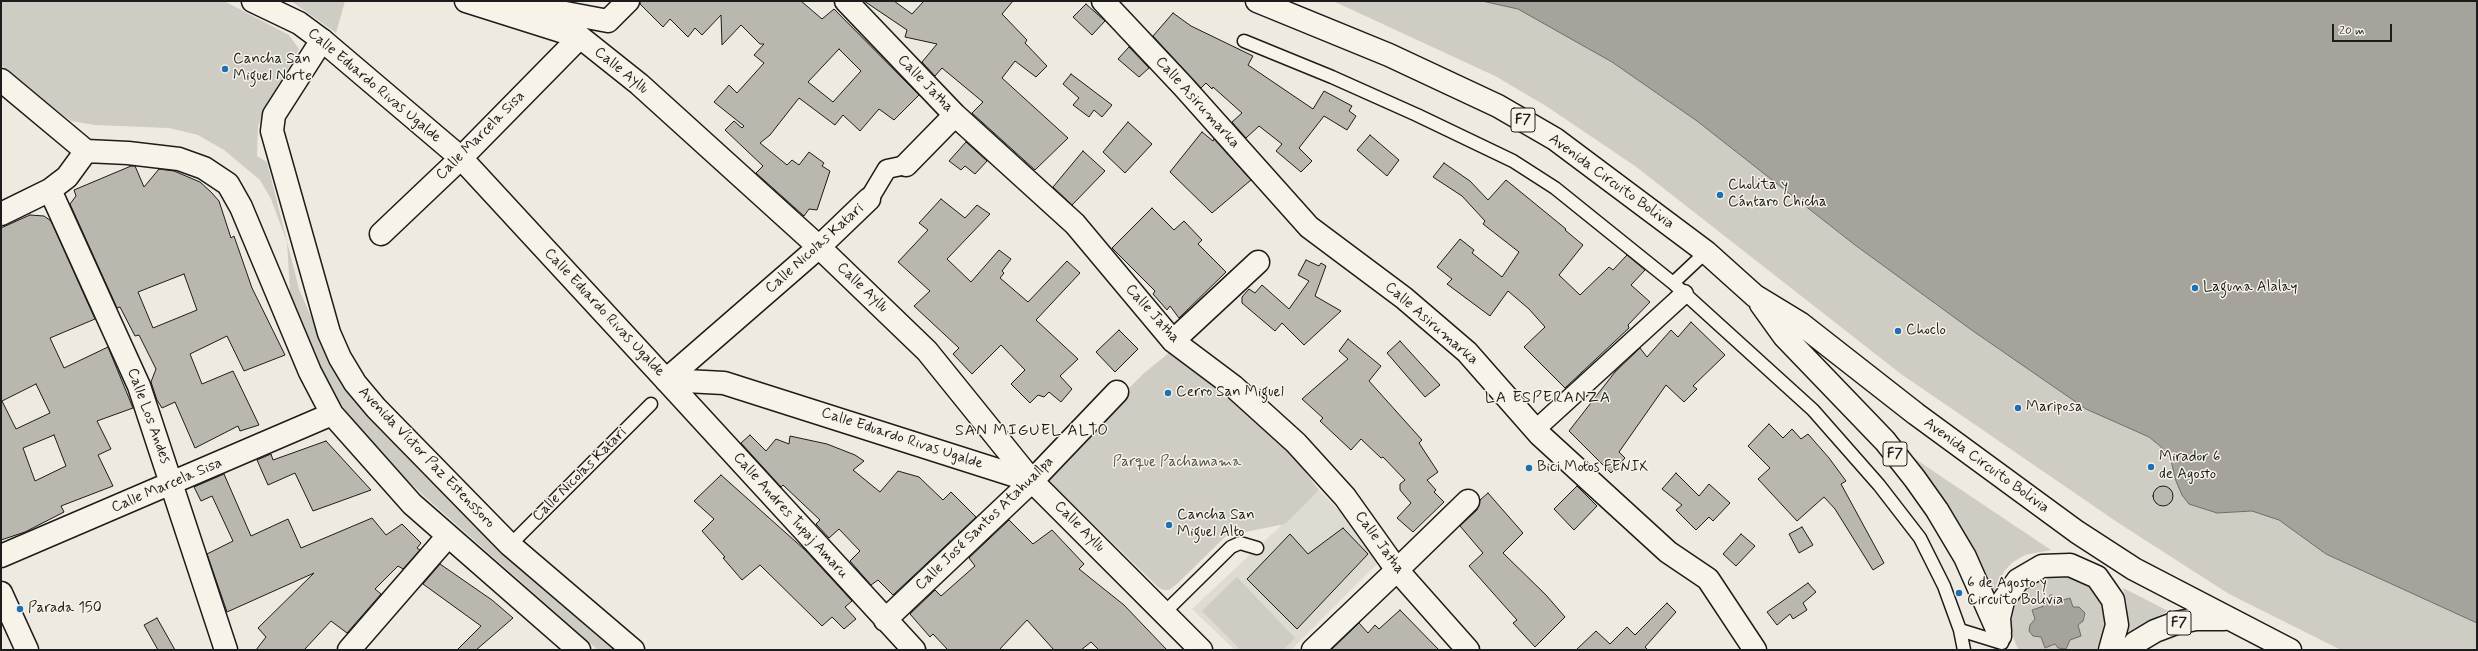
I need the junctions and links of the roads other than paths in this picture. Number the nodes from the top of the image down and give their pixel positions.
1 (253, 1) edge
2 (628, 1) edge
3 (846, 1) edge
4 (1104, 1) edge
5 (1257, 1) edge
6 (476, 4) edge
7 (580, 37) junction
8 (322, 40) junction
9 (1244, 42) dead end
10 (1, 80) edge
11 (955, 115) junction
12 (86, 151) junction
13 (461, 158) junction
14 (906, 166) joint
15 (50, 190) junction
16 (869, 199) joint
17 (1, 214) edge
18 (381, 234) dead end
19 (819, 247) junction
20 (1706, 252) junction
21 (1258, 262) dead end
22 (1678, 289) junction
23 (1755, 296) junction
24 (1173, 341) junction
25 (666, 380) junction
26 (1117, 392) dead end
27 (651, 404) dead end
28 (332, 414) junction
29 (1535, 430) junction
30 (1032, 481) junction
31 (172, 484) junction
32 (1468, 501) dead end
33 (2076, 532) junction
34 (448, 536) junction
35 (510, 545) junction
36 (1257, 548) dead end
37 (1, 556) edge
38 (2096, 561) junction
39 (2060, 564) junction
40 (2134, 569) junction
41 (1398, 570) junction
42 (2109, 592) junction
43 (1, 593) edge
44 (1165, 612) junction
45 (2227, 619) junction
46 (885, 620) junction
47 (1960, 630) junction
48 (2003, 643) edge
49 (27, 650) edge
50 (226, 650) edge
51 (349, 650) edge
52 (579, 650) edge
53 (634, 650) edge
54 (914, 650) edge
55 (1201, 650) edge
56 (1313, 650) edge
57 (1468, 650) edge
58 (1755, 650) edge
59 (1964, 650) edge
60 (2110, 650) edge
61 (2130, 650) edge
62 (2290, 650) edge

1 - 8 main road, Calle Eduardo Rivas Ugalde
2 - 6 main road
3 - 11 main road, Calle Jatha
4 - 29 main road, Calle Asirumarka
5 - 20 main road, Avenida Circuito Bolivia / F7
6 - 7 main road, Calle Ayllu
7 - 13 main road, Calle Marcela Sisa
7 - 19 main road, Calle Ayllu
8 - 13 main road, Calle Eduardo Rivas Ugalde
8 - 35 main road, Avenida Víctor Paz Estenssoro
9 - 22 lane
10 - 12 main road
11 - 14 main road, Calle Nicolas Katari
11 - 24 main road, Calle Jatha
12 - 15 main road
12 - 28 main road
13 - 18 main road, Calle Marcela Sisa
13 - 25 main road, Calle Eduardo Rivas Ugalde
14 - 16 street, Calle Nicolas Katari
15 - 17 main road
15 - 31 main road, Calle Los Andes
16 - 19 main road, Calle Nicolas Katari
19 - 25 main road, Calle Nicolas Katari
19 - 30 main road, Calle Ayllu
20 - 22 lane
20 - 23 main road, Avenida Circuito Bolivia / F7
21 - 24 main road
22 - 29 street
22 - 47 lane
23 - 33 main road, Avenida Circuito Bolivia / F7
23 - 48 main road, Avenida Circuito Bolivia / F7
24 - 41 main road, Calle Jatha
25 - 30 main road, Calle Eduardo Rivas Ugalde
25 - 46 main road, Calle Andres Tupaj Amaru
26 - 30 main road, Calle José Santos Atahuallpa
27 - 35 lane, Calle Nicolas Katari
28 - 31 main road, Calle Marcela Sisa
28 - 34 main road
29 - 58 main road, Calle Asirumarka
30 - 44 main road, Calle Ayllu
30 - 46 main road, Calle José Santos Atahuallpa
31 - 37 main road, Calle Marcela Sisa
31 - 50 main road, Calle Los Andes
32 - 41 main road
33 - 38 main road
33 - 40 main road, Avenida Circuito Bolivia / F7
34 - 51 main road
34 - 52 main road
35 - 53 main road, Avenida Víctor Paz Estenssoro
36 - 44 lane
38 - 39 main road
38 - 40 main road
38 - 42 main road
39 - 42 main road
39 - 48 main road
40 - 45 main road, Avenida Circuito Bolivia / F7
41 - 56 main road
41 - 57 main road, Calle Jatha
42 - 60 main road
43 - 49 main road
44 - 55 main road, Calle Ayllu
45 - 61 main road, Avenida Circuito Bolivia / F7
45 - 62 main road, Avenida Circuito Bolivia / F7
46 - 54 main road, Calle Andres Tupaj Amaru
47 - 48 lane
47 - 59 lane

